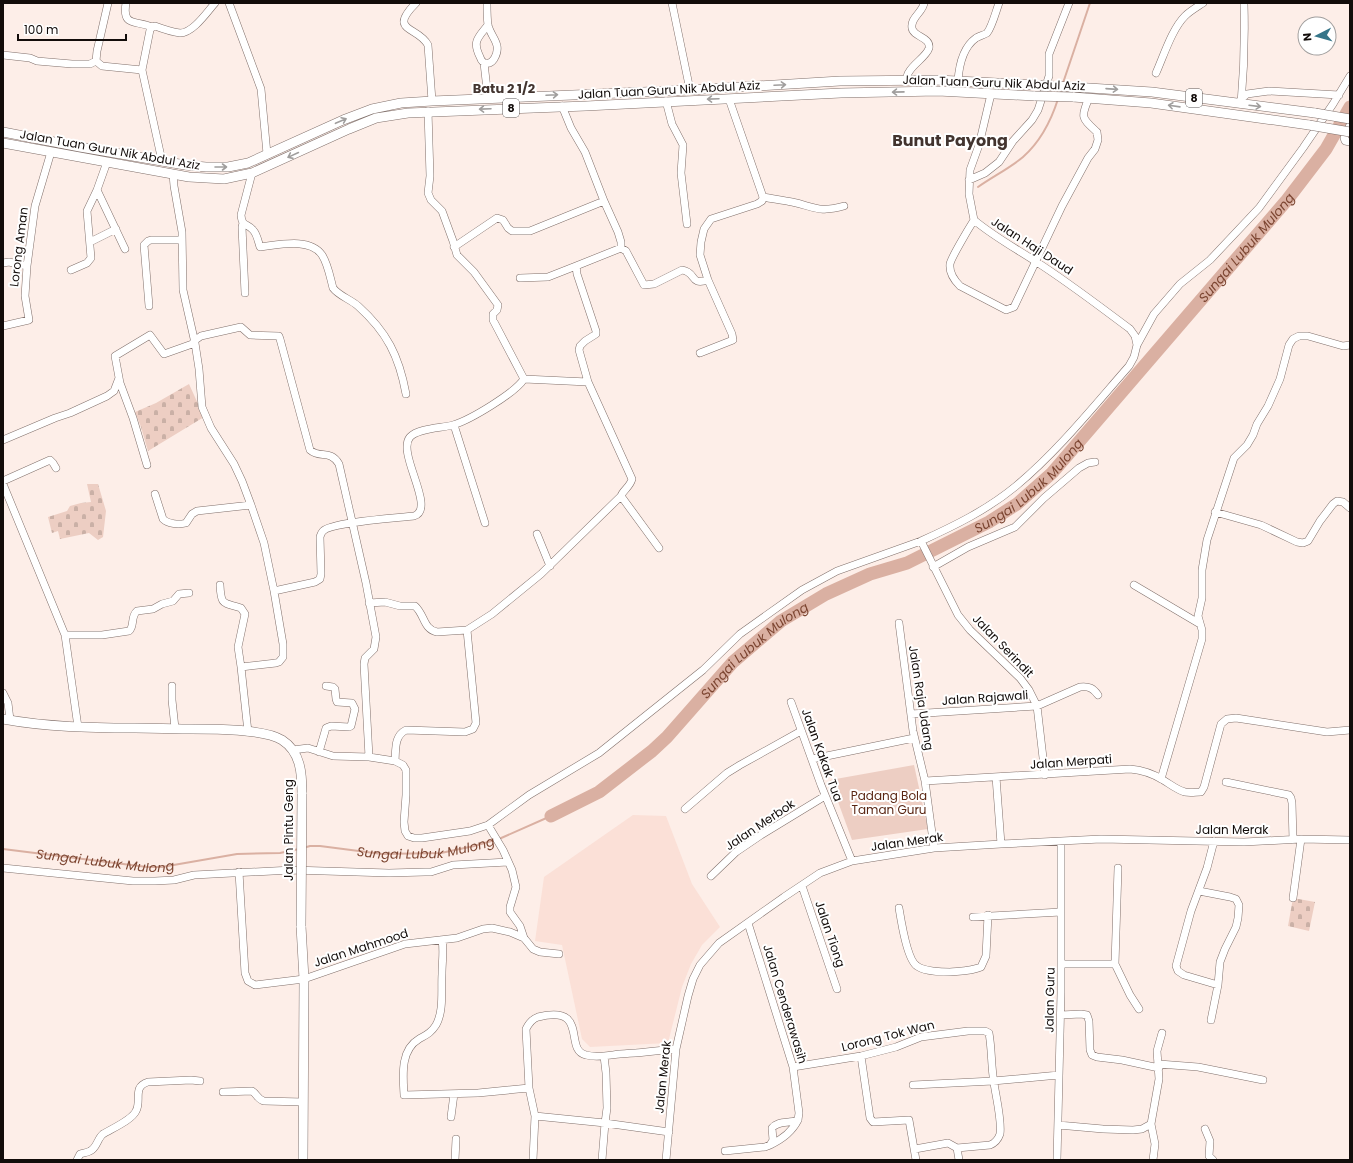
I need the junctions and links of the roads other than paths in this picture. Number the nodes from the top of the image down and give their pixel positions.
1 (108, 3) edge
2 (215, 3) edge
3 (229, 3) edge
4 (416, 3) edge
5 (486, 3) edge
6 (672, 3) edge
7 (924, 3) edge
8 (999, 3) edge
9 (1069, 3) edge
10 (1203, 3) edge
11 (1244, 3) edge
12 (124, 4) edge
13 (488, 25) junction
14 (152, 27) junction
15 (3, 55) edge
16 (96, 61) junction
17 (484, 63) junction
18 (142, 70) junction
19 (1156, 72) dead end
20 (1350, 76) edge
21 (906, 81) junction
22 (958, 82) junction
23 (822, 83) junction
24 (690, 90) junction
25 (834, 93) junction
26 (991, 94) junction
27 (1339, 95) junction
28 (488, 98) junction
29 (1089, 98) junction
30 (729, 99) junction
31 (432, 101) junction
32 (666, 101) junction
33 (1241, 101) junction
34 (562, 106) junction
35 (428, 112) junction
36 (1350, 119) edge
37 (1350, 125) edge
38 (3, 132) edge
39 (1350, 132) edge
40 (1350, 142) edge
41 (3, 143) edge
42 (51, 152) junction
43 (267, 154) junction
44 (162, 161) junction
45 (107, 162) junction
46 (252, 173) junction
47 (174, 174) junction
48 (969, 180) junction
49 (97, 190) junction
50 (763, 197) junction
51 (604, 202) junction
52 (844, 206) dead end
53 (974, 220) junction
54 (243, 223) junction
55 (687, 224) dead end
56 (116, 229) junction
57 (182, 240) junction
58 (90, 242) junction
59 (454, 247) junction
60 (126, 248) dead end
61 (621, 248) junction
62 (1035, 261) junction
63 (3, 262) edge
64 (27, 266) junction
65 (576, 266) junction
66 (71, 270) dead end
67 (520, 278) dead end
68 (708, 280) junction
69 (245, 293) dead end
70 (150, 306) dead end
71 (3, 326) edge
72 (194, 342) junction
73 (1137, 345) junction
74 (1350, 346) edge
75 (700, 353) dead end
76 (119, 378) junction
77 (524, 379) junction
78 (588, 382) junction
79 (406, 394) dead end
80 (454, 425) junction
81 (3, 440) edge
82 (1095, 462) dead end
83 (147, 465) dead end
84 (56, 468) dead end
85 (3, 483) edge
86 (155, 494) dead end
87 (621, 496) junction
88 (251, 505) junction
89 (1350, 508) edge
90 (1215, 512) junction
91 (351, 523) junction
92 (485, 523) dead end
93 (537, 534) dead end
94 (921, 542) junction
95 (659, 548) dead end
96 (932, 565) junction
97 (550, 566) junction
98 (220, 585) dead end
99 (1134, 585) dead end
100 (274, 591) junction
101 (189, 593) dead end
102 (369, 603) junction
103 (899, 623) dead end
104 (1200, 624) junction
105 (467, 630) junction
106 (65, 635) junction
107 (241, 667) junction
108 (172, 686) dead end
109 (326, 686) dead end
110 (3, 693) edge
111 (1098, 695) dead end
112 (791, 702) dead end
113 (1037, 706) junction
114 (911, 714) junction
115 (7, 720) edge
116 (78, 727) junction
117 (174, 728) junction
118 (1350, 730) edge
119 (801, 731) junction
120 (248, 732) junction
121 (914, 738) junction
122 (293, 750) junction
123 (319, 752) junction
124 (369, 756) junction
125 (812, 759) junction
126 (395, 761) junction
127 (1044, 775) junction
128 (996, 776) junction
129 (1161, 779) junction
130 (925, 781) junction
131 (1226, 782) dead end
132 (825, 796) junction
133 (685, 809) dead end
134 (488, 826) junction
135 (1302, 839) junction
136 (1293, 840) junction
137 (1350, 840) edge
138 (1061, 841) junction
139 (1214, 841) junction
140 (1001, 844) junction
141 (934, 848) junction
142 (852, 861) junction
143 (508, 862) junction
144 (3, 868) edge
145 (1118, 868) dead end
146 (239, 872) junction
147 (711, 876) dead end
148 (802, 886) junction
149 (1200, 890) junction
150 (1293, 898) dead end
151 (899, 908) dead end
152 (1061, 912) junction
153 (988, 915) junction
154 (973, 916) dead end
155 (748, 923) junction
156 (524, 938) junction
157 (442, 940) junction
158 (559, 954) dead end
159 (1061, 964) junction
160 (1115, 964) junction
161 (304, 979) junction
162 (1218, 985) junction
163 (837, 989) dead end
164 (1139, 1010) dead end
165 (1061, 1015) junction
166 (1211, 1020) dead end
167 (1162, 1033) dead end
168 (676, 1049) junction
169 (604, 1056) junction
170 (861, 1056) junction
171 (1159, 1066) junction
172 (793, 1067) junction
173 (1059, 1075) junction
174 (1263, 1080) dead end
175 (200, 1081) dead end
176 (993, 1081) junction
177 (913, 1084) dead end
178 (529, 1088) junction
179 (223, 1092) dead end
180 (454, 1094) junction
181 (303, 1102) junction
182 (535, 1116) junction
183 (451, 1117) dead end
184 (798, 1120) junction
185 (605, 1123) junction
186 (1058, 1125) junction
187 (1148, 1126) junction
188 (1205, 1129) dead end
189 (669, 1132) junction
190 (456, 1139) dead end
191 (770, 1145) junction
192 (957, 1148) junction
193 (915, 1149) junction
194 (725, 1151) dead end
195 (77, 1160) edge
196 (303, 1160) edge
197 (455, 1160) edge
198 (533, 1160) edge
199 (602, 1160) edge
200 (666, 1160) edge
201 (916, 1160) edge
202 (959, 1160) edge
203 (1057, 1160) edge
204 (1153, 1160) edge
205 (1213, 1160) edge

1 - 16 street
2 - 14 street
3 - 43 street
4 - 31 street
5 - 13 street
6 - 24 street
7 - 21 street
8 - 22 street
9 - 48 street
10 - 19 street
11 - 33 street
12 - 14 street
13 - 17 street
13 - 17 street
14 - 18 street
15 - 16 street
16 - 18 street
17 - 28 street
18 - 44 street
20 - 27 street
21 - 22 main road, Jalan Tuan Guru Nik Abdul Aziz / 8
21 - 23 main road, Jalan Tuan Guru Nik Abdul Aziz / 8
22 -> 33 main road, Jalan Tuan Guru Nik Abdul Aziz / 8, bridge
24 -> 23 main road, Jalan Tuan Guru Nik Abdul Aziz / 8
23 - 25 main road
28 -> 24 main road, Jalan Tuan Guru Nik Abdul Aziz / 8
26 -> 25 main road, Jalan Tuan Guru Nik Abdul Aziz / 8
25 - 30 main road, Jalan Tuan Guru Nik Abdul Aziz / 8
26 - 29 main road, Jalan Tuan Guru Nik Abdul Aziz / 8, bridge
26 - 48 street, Jalan Haji Daud
27 - 33 street
27 - 73 street
28 - 31 main road, Jalan Tuan Guru Nik Abdul Aziz / 8
39 -> 29 main road, Jalan Tuan Guru Nik Abdul Aziz / 8, bridge
29 - 62 street
30 -> 32 main road, Jalan Tuan Guru Nik Abdul Aziz / 8
30 - 50 street
43 -> 31 main road, Jalan Tuan Guru Nik Abdul Aziz / 8
32 - 34 main road, Jalan Tuan Guru Nik Abdul Aziz / 8
32 - 55 street
33 -> 36 main road, Jalan Tuan Guru Nik Abdul Aziz / 8, bridge
34 -> 35 main road, Jalan Tuan Guru Nik Abdul Aziz / 8
34 - 51 street
35 -> 46 main road, Jalan Tuan Guru Nik Abdul Aziz / 8
35 - 59 street
37 - 40 street
38 - 44 main road, Jalan Tuan Guru Nik Abdul Aziz / 8
41 - 42 main road, Jalan Tuan Guru Nik Abdul Aziz / 8
42 - 45 main road, Jalan Tuan Guru Nik Abdul Aziz / 8
42 - 64 street, Lorong Aman
44 -> 43 main road, Jalan Tuan Guru Nik Abdul Aziz / 8
45 - 47 main road, Jalan Tuan Guru Nik Abdul Aziz / 8
45 - 49 street
46 - 47 main road, Jalan Tuan Guru Nik Abdul Aziz / 8
46 - 54 street
47 - 57 street
48 - 53 street, Jalan Haji Daud
49 - 56 street
49 - 58 street
50 - 52 street
50 - 68 street
51 - 59 street
51 - 61 street
53 - 62 street, Jalan Haji Daud
53 - 62 street
54 - 69 street
54 - 79 street
56 - 58 street
56 - 60 street
57 - 70 street
57 - 72 street
58 - 66 street
59 - 77 street
61 - 65 street
61 - 68 street
62 - 73 street, Jalan Haji Daud
63 - 64 street
64 - 71 street, Lorong Aman
65 - 67 street
65 - 78 street
68 - 75 street
72 - 76 street
72 - 88 street
72 - 91 street
73 - 94 street
74 - 90 street
76 - 81 street
76 - 83 street
77 - 78 street
77 - 80 street
78 - 87 street
80 - 91 street
80 - 92 street
82 - 96 street
84 - 85 street
85 - 106 street
86 - 88 street
87 - 95 street
87 - 97 street
88 - 100 street
89 - 90 street
90 - 104 street
91 - 100 street
91 - 102 street
93 - 97 street
94 - 96 street, Jalan Serindit
94 - 134 street
96 - 113 street, Jalan Serindit
97 - 105 street
98 - 107 street
99 - 104 street
100 - 107 street
101 - 106 street
102 - 105 street
102 - 124 street
103 - 114 street, Jalan Raja Udang
104 - 129 street
105 - 126 street
106 - 116 street
107 - 120 street
108 - 117 street
109 - 123 street
110 - 115 street
111 - 113 street
112 - 119 street, Jalan Kakak Tua
113 - 114 street, Jalan Rajawali
113 - 127 street, Jalan Serindit
114 - 121 street, Jalan Raja Udang
115 - 116 main road
116 - 117 main road
117 - 120 main road
118 - 129 street, Jalan Merpati
119 - 125 street, Jalan Kakak Tua
119 - 133 street
120 - 122 main road
121 - 125 street
121 - 130 street, Jalan Raja Udang
122 - 123 street
122 - 161 main road, Jalan Pintu Geng, bridge
123 - 124 street
124 - 126 street
125 - 132 street, Jalan Kakak Tua
126 - 134 street
127 - 128 street, Jalan Merpati
127 - 129 street, Jalan Merpati
128 - 130 street, Jalan Merpati
128 - 140 street
130 - 141 street, Jalan Raja Udang
131 - 136 street
132 - 142 street, Jalan Kakak Tua
132 - 147 street, Jalan Merbok
134 - 143 street
135 - 136 street, Jalan Merak
135 - 137 street, Jalan Merak
135 - 150 street
136 - 139 street, Jalan Merak
138 - 139 street, Jalan Merak
138 - 140 street, Jalan Merak
138 - 152 street, Jalan Guru
139 - 149 street
140 - 141 street, Jalan Merak
141 - 142 street, Jalan Merak
142 - 148 street, Jalan Merak
143 - 146 street
143 - 156 street
144 - 146 street
145 - 160 street
146 - 161 street, Jalan Mahmood
148 - 155 street, Jalan Merak
148 - 163 street, Jalan Tiong
149 - 162 street
149 - 162 street
151 - 153 street
152 - 153 street
152 - 159 street, Jalan Guru
153 - 154 street
155 - 168 street, Jalan Merak
155 - 172 street, Jalan Cenderawasih
156 - 157 street, Jalan Mahmood
156 - 158 street, Jalan Mahmood
157 - 161 street, Jalan Mahmood
157 - 180 street
159 - 160 street
159 - 165 street, Jalan Guru
160 - 164 street
161 - 181 main road, Jalan Pintu Geng
162 - 166 street
165 - 171 street
165 - 173 street, Jalan Guru
167 - 171 street
168 - 169 street
168 - 189 street, Jalan Merak
169 - 178 street
169 - 185 street
170 - 172 street, Lorong Tok Wan
170 - 176 street, Lorong Tok Wan
170 - 193 street
171 - 174 street
171 - 187 street
172 - 184 street, Jalan Cenderawasih
173 - 176 street
173 - 186 street, Jalan Guru
175 - 195 street
176 - 177 street
176 - 192 street
178 - 180 street
178 - 182 street
179 - 181 street
180 - 183 street
181 - 196 main road, Jalan Pintu Geng
182 - 185 street
182 - 198 street
184 - 191 street
184 - 191 street
185 - 189 street
185 - 199 street
186 - 187 street
186 - 203 street, Jalan Guru
187 - 204 street
188 - 205 street
189 - 200 street, Jalan Merak
190 - 197 street
191 - 194 street
192 - 193 street
192 - 202 street
193 - 201 street

